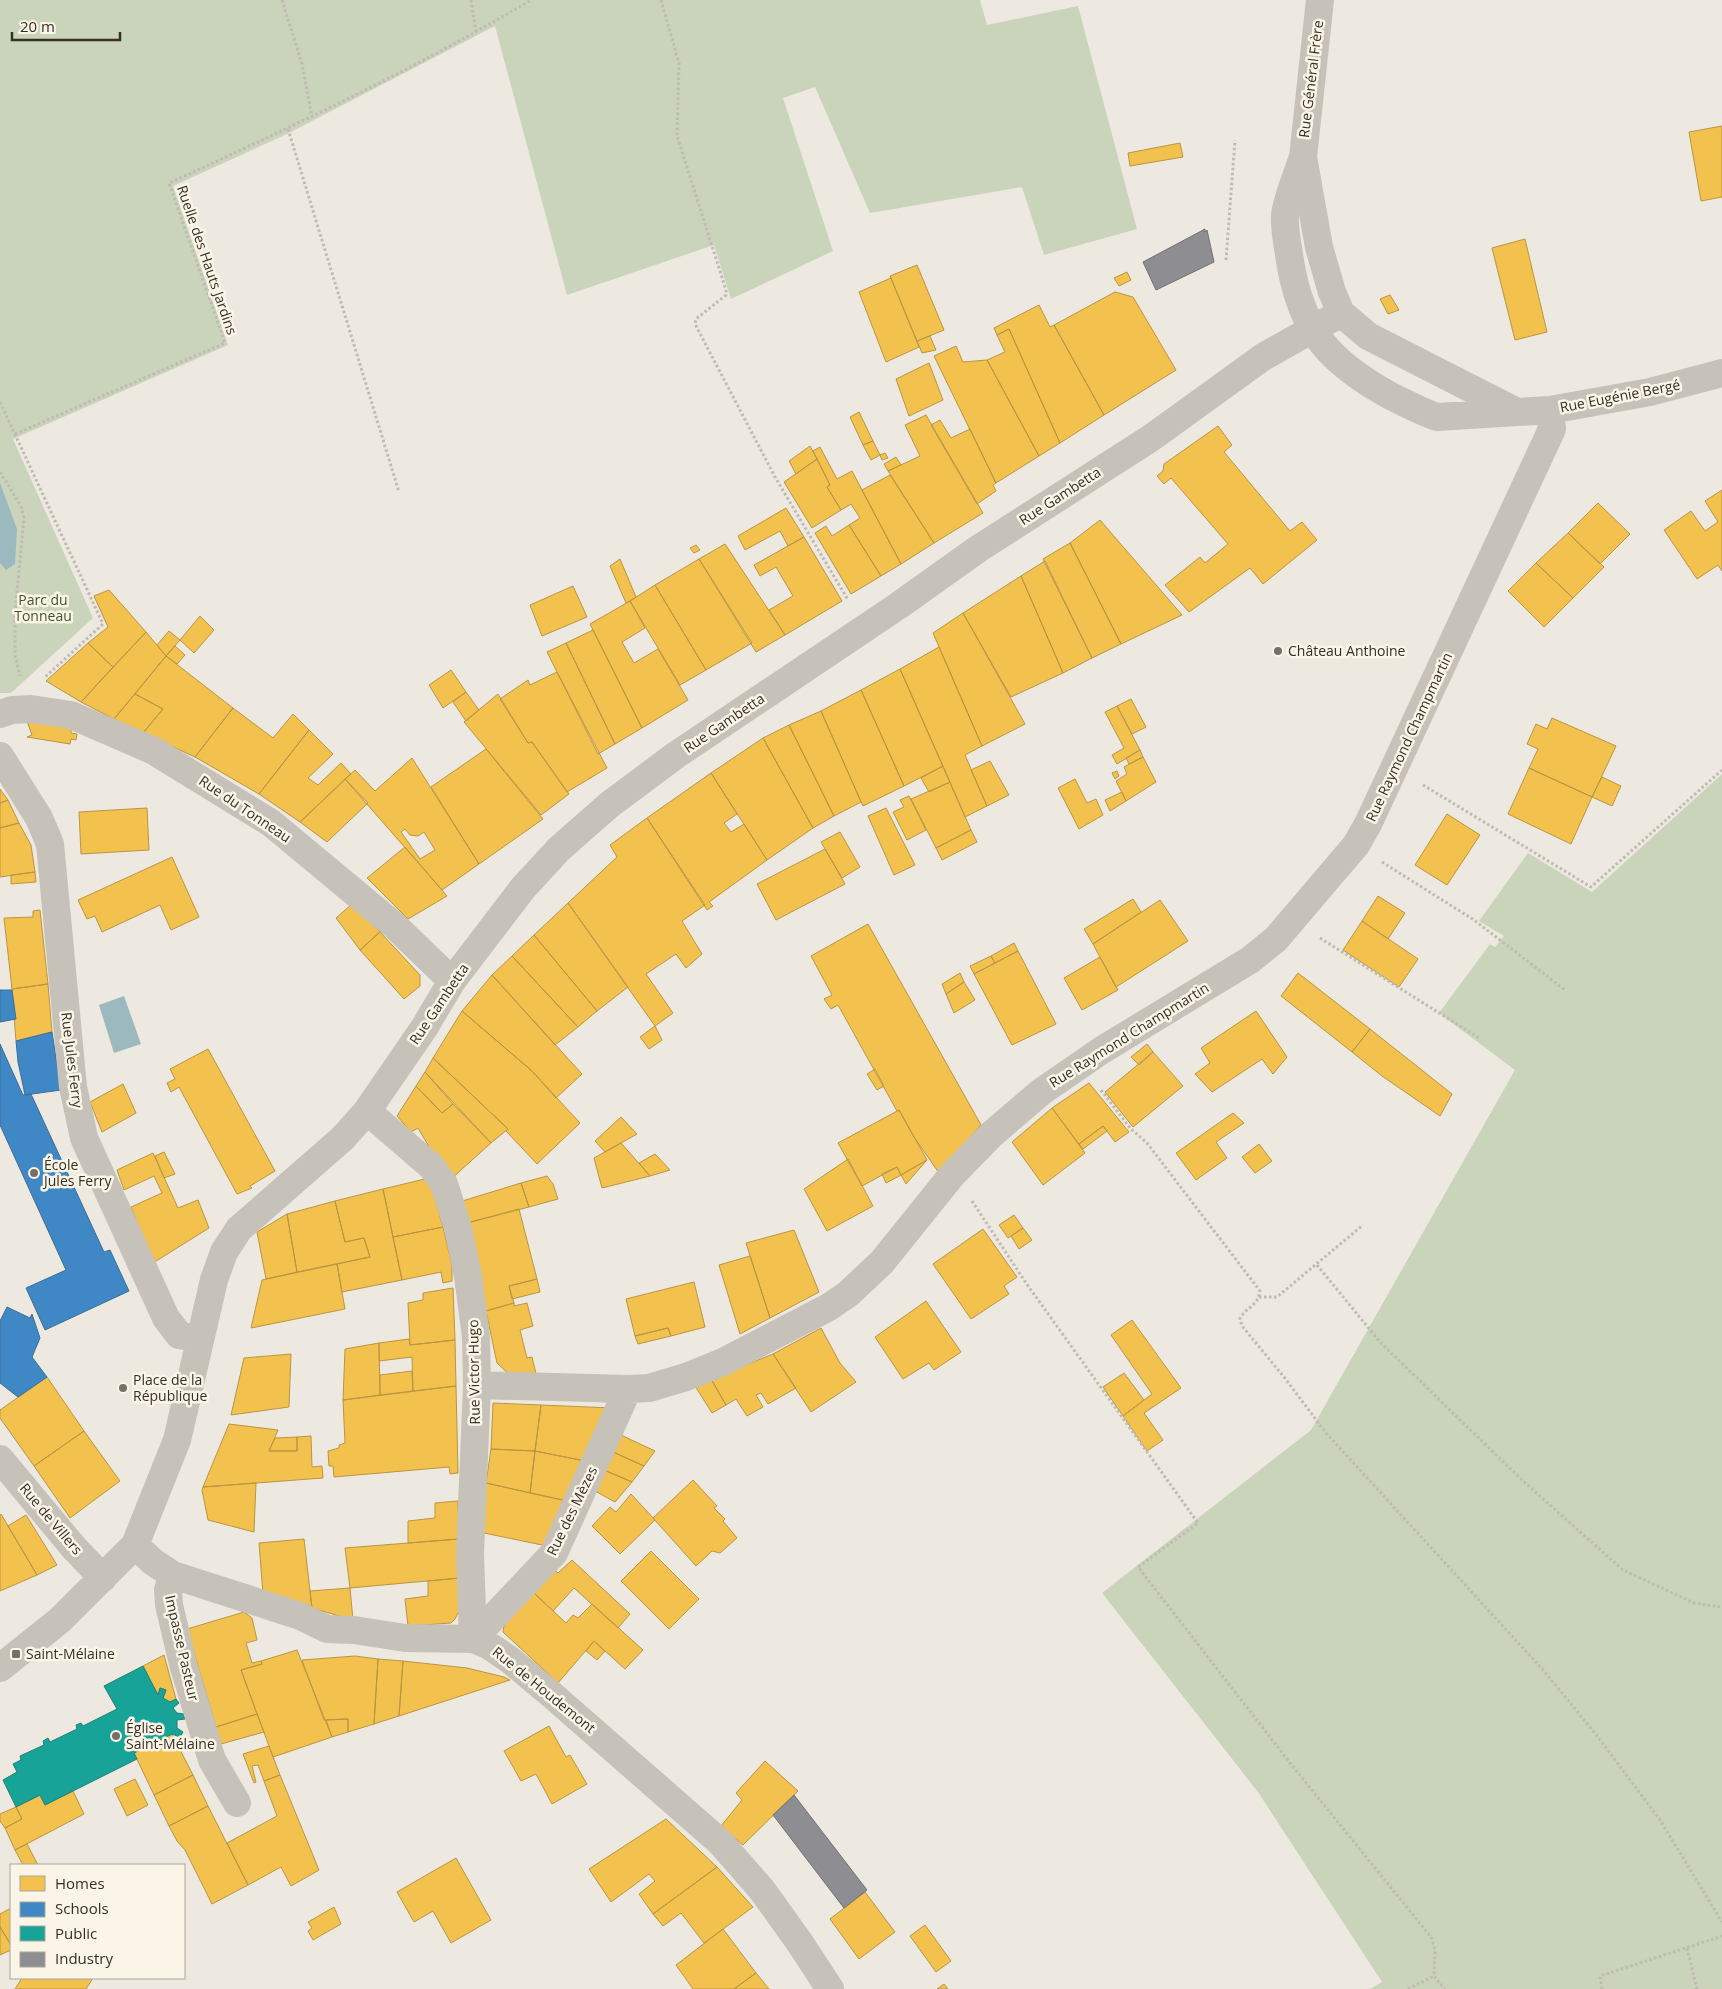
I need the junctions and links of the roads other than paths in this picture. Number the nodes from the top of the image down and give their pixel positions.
1 (1320, 0) edge
2 (1303, 157) junction
3 (1342, 313) junction
4 (1312, 329) junction
5 (1722, 373) edge
6 (1550, 410) junction
7 (1516, 412) junction
8 (6, 712) edge
9 (0, 756) edge
10 (452, 981) junction
11 (367, 1111) junction
12 (200, 1339) junction
13 (477, 1385) junction
14 (628, 1390) junction
15 (0, 1459) edge
16 (135, 1545) junction
17 (173, 1575) junction
18 (103, 1578) junction
19 (473, 1639) junction
20 (0, 1668) edge
21 (237, 1803) dead end
22 (830, 1989) edge

1 - 2 street, Rue Général Frère
2 - 3 street, Rue Général Frère
2 - 4 street, Rue Général Frère
3 - 4 street
3 - 7 street
4 - 7 street, Rue Eugénie Bergé
4 - 10 street, Rue Gambetta
5 - 6 street, Rue Eugénie Bergé
6 - 7 street, Rue Eugénie Bergé
6 - 14 street, Rue Raymond Champmartin
8 - 10 street, Rue du Tonneau
9 - 12 street, Rue Jules Ferry
10 - 11 street, Rue Gambetta
11 - 12 street, Rue Gambetta
11 - 13 street, Rue Victor Hugo
12 - 16 street
13 - 14 street, Rue Raymond Champmartin
13 - 19 street, Rue Victor Hugo
14 - 19 street, Rue des Mèzes
15 - 18 street, Rue de Villers
16 - 17 street, Rue de Houdemont
16 - 18 street
17 - 19 street, Rue de Houdemont
17 - 21 street, Impasse Pasteur
18 - 20 street
19 - 22 street, Rue de Houdemont

